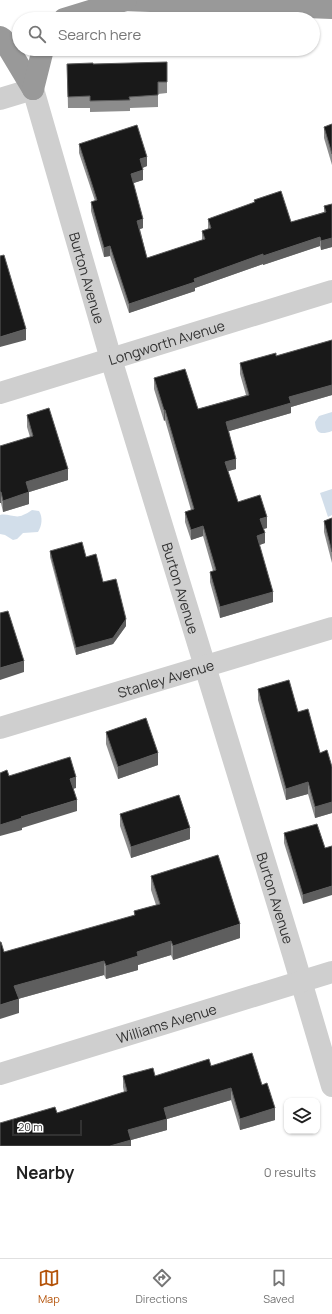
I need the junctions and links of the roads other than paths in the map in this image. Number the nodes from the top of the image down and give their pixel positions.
1 (125, 0) edge
2 (330, 8) edge
3 (86, 12) edge
4 (0, 37) edge
5 (12, 53) edge
6 (14, 56) edge
7 (41, 56) edge
8 (33, 89) junction
9 (0, 99) edge
10 (332, 291) edge
11 (110, 359) junction
12 (0, 393) edge
13 (332, 628) edge
14 (205, 666) junction
15 (0, 728) edge
16 (332, 972) edge
17 (302, 982) junction
18 (0, 1074) edge
19 (332, 1086) edge

1 - 2 highway
1 - 3 highway
4 - 5 highway
6 - 8 highway
7 - 8 highway
8 - 9 street
8 - 11 street, Burton Avenue
10 - 11 street, Longworth Avenue
11 - 12 street, Longworth Avenue
11 - 14 street, Burton Avenue
13 - 14 street, Stanley Avenue
14 - 15 street, Stanley Avenue
14 - 17 street, Burton Avenue
16 - 17 street, Williams Avenue
17 - 18 street, Williams Avenue
17 - 19 street, Burton Avenue

